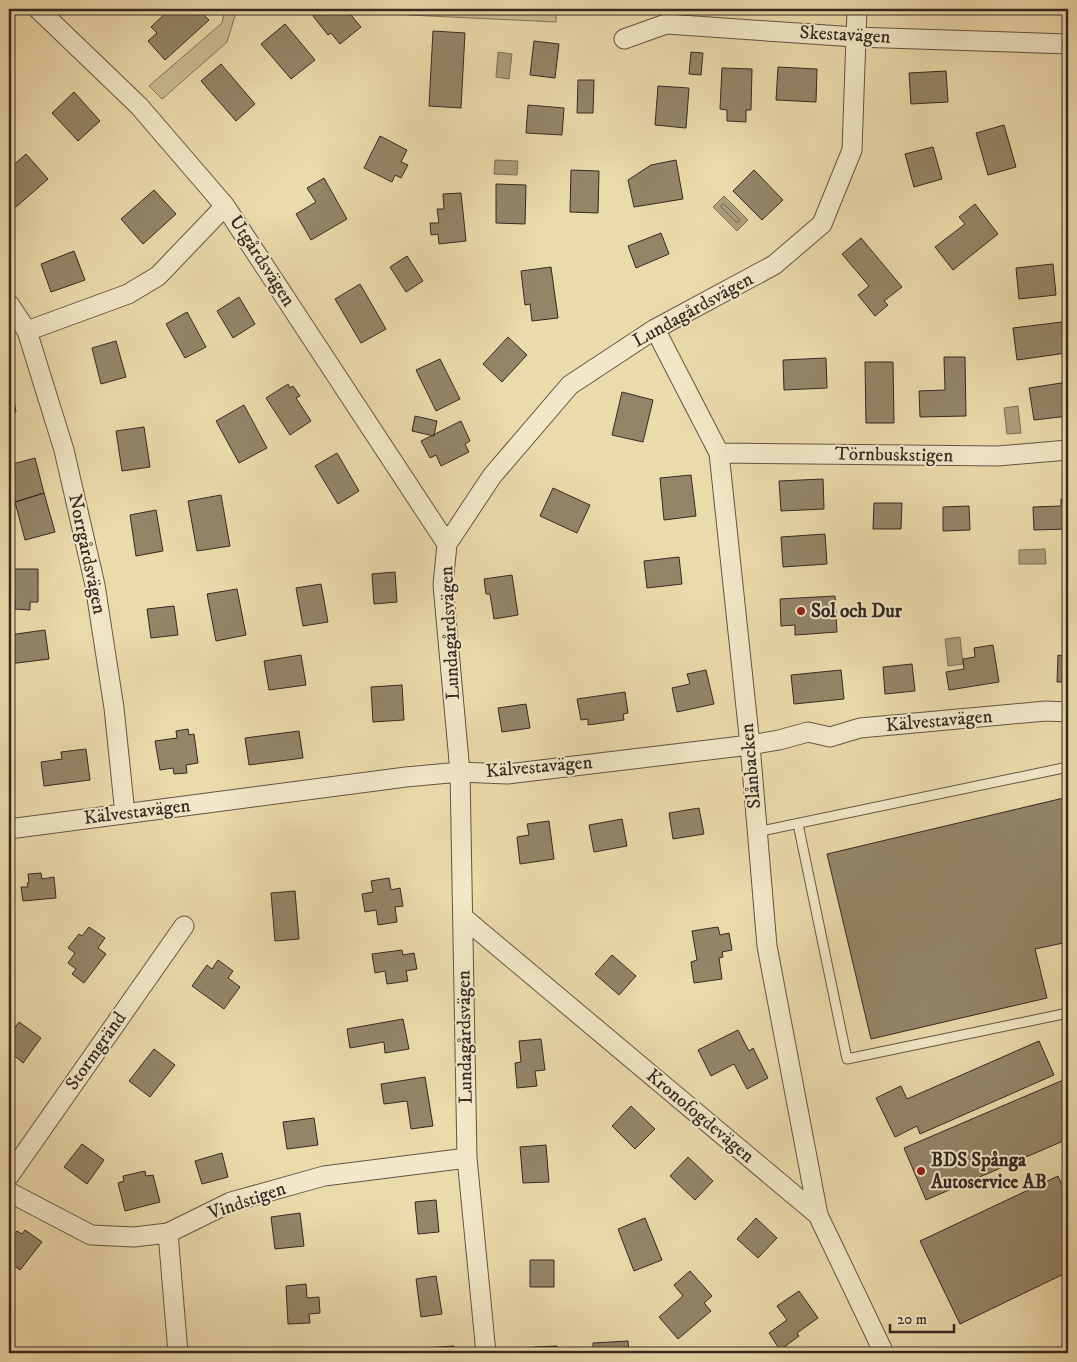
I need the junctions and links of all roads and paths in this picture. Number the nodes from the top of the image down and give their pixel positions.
1 (38, 9) edge
2 (857, 9) edge
3 (855, 37) junction
4 (624, 39) dead end
5 (1068, 44) edge
6 (226, 206) junction
7 (9, 304) edge
8 (655, 329) junction
9 (26, 331) junction
10 (1068, 450) edge
11 (720, 453) junction
12 (447, 544) junction
13 (1068, 712) edge
14 (750, 745) junction
15 (1068, 767) edge
16 (460, 772) junction
17 (125, 814) junction
18 (798, 824) junction
19 (9, 829) edge
20 (757, 832) junction
21 (464, 918) junction
22 (184, 926) dead end
23 (1068, 1013) edge
24 (467, 1158) junction
25 (9, 1176) edge
26 (9, 1192) edge
27 (818, 1214) junction
28 (168, 1233) junction
29 (178, 1353) edge
30 (486, 1353) edge
31 (884, 1353) edge

1 - 6 street, Utgårdsvägen
2 - 3 street, Lundagårdsvägen
3 - 4 street, Skestavägen
3 - 5 street, Skestavägen
3 - 8 street, Lundagårdsvägen
6 - 9 street
6 - 12 street, Utgårdsvägen
7 - 9 street, Norrgårdsvägen
8 - 11 street, Slånbacken
8 - 12 street, Lundagårdsvägen
9 - 17 street, Norrgårdsvägen
10 - 11 street, Törnbuskstigen
11 - 14 street, Slånbacken
12 - 16 street, Lundagårdsvägen
13 - 14 street, Kälvestavägen
14 - 16 street, Kälvestavägen
14 - 20 street, Slånbacken
15 - 18 lane
16 - 17 street, Kälvestavägen
16 - 21 street, Lundagårdsvägen
17 - 19 street, Kälvestavägen
18 - 20 lane
18 - 23 lane
20 - 27 street, Slånbacken
21 - 24 street, Lundagårdsvägen
21 - 27 street, Kronofogdevägen
22 - 25 street, Stormgränd
24 - 28 street, Vindstigen
24 - 30 street, Lundagårdsvägen
26 - 28 street, Vindstigen
27 - 31 street, Kronofogdevägen
28 - 29 street

